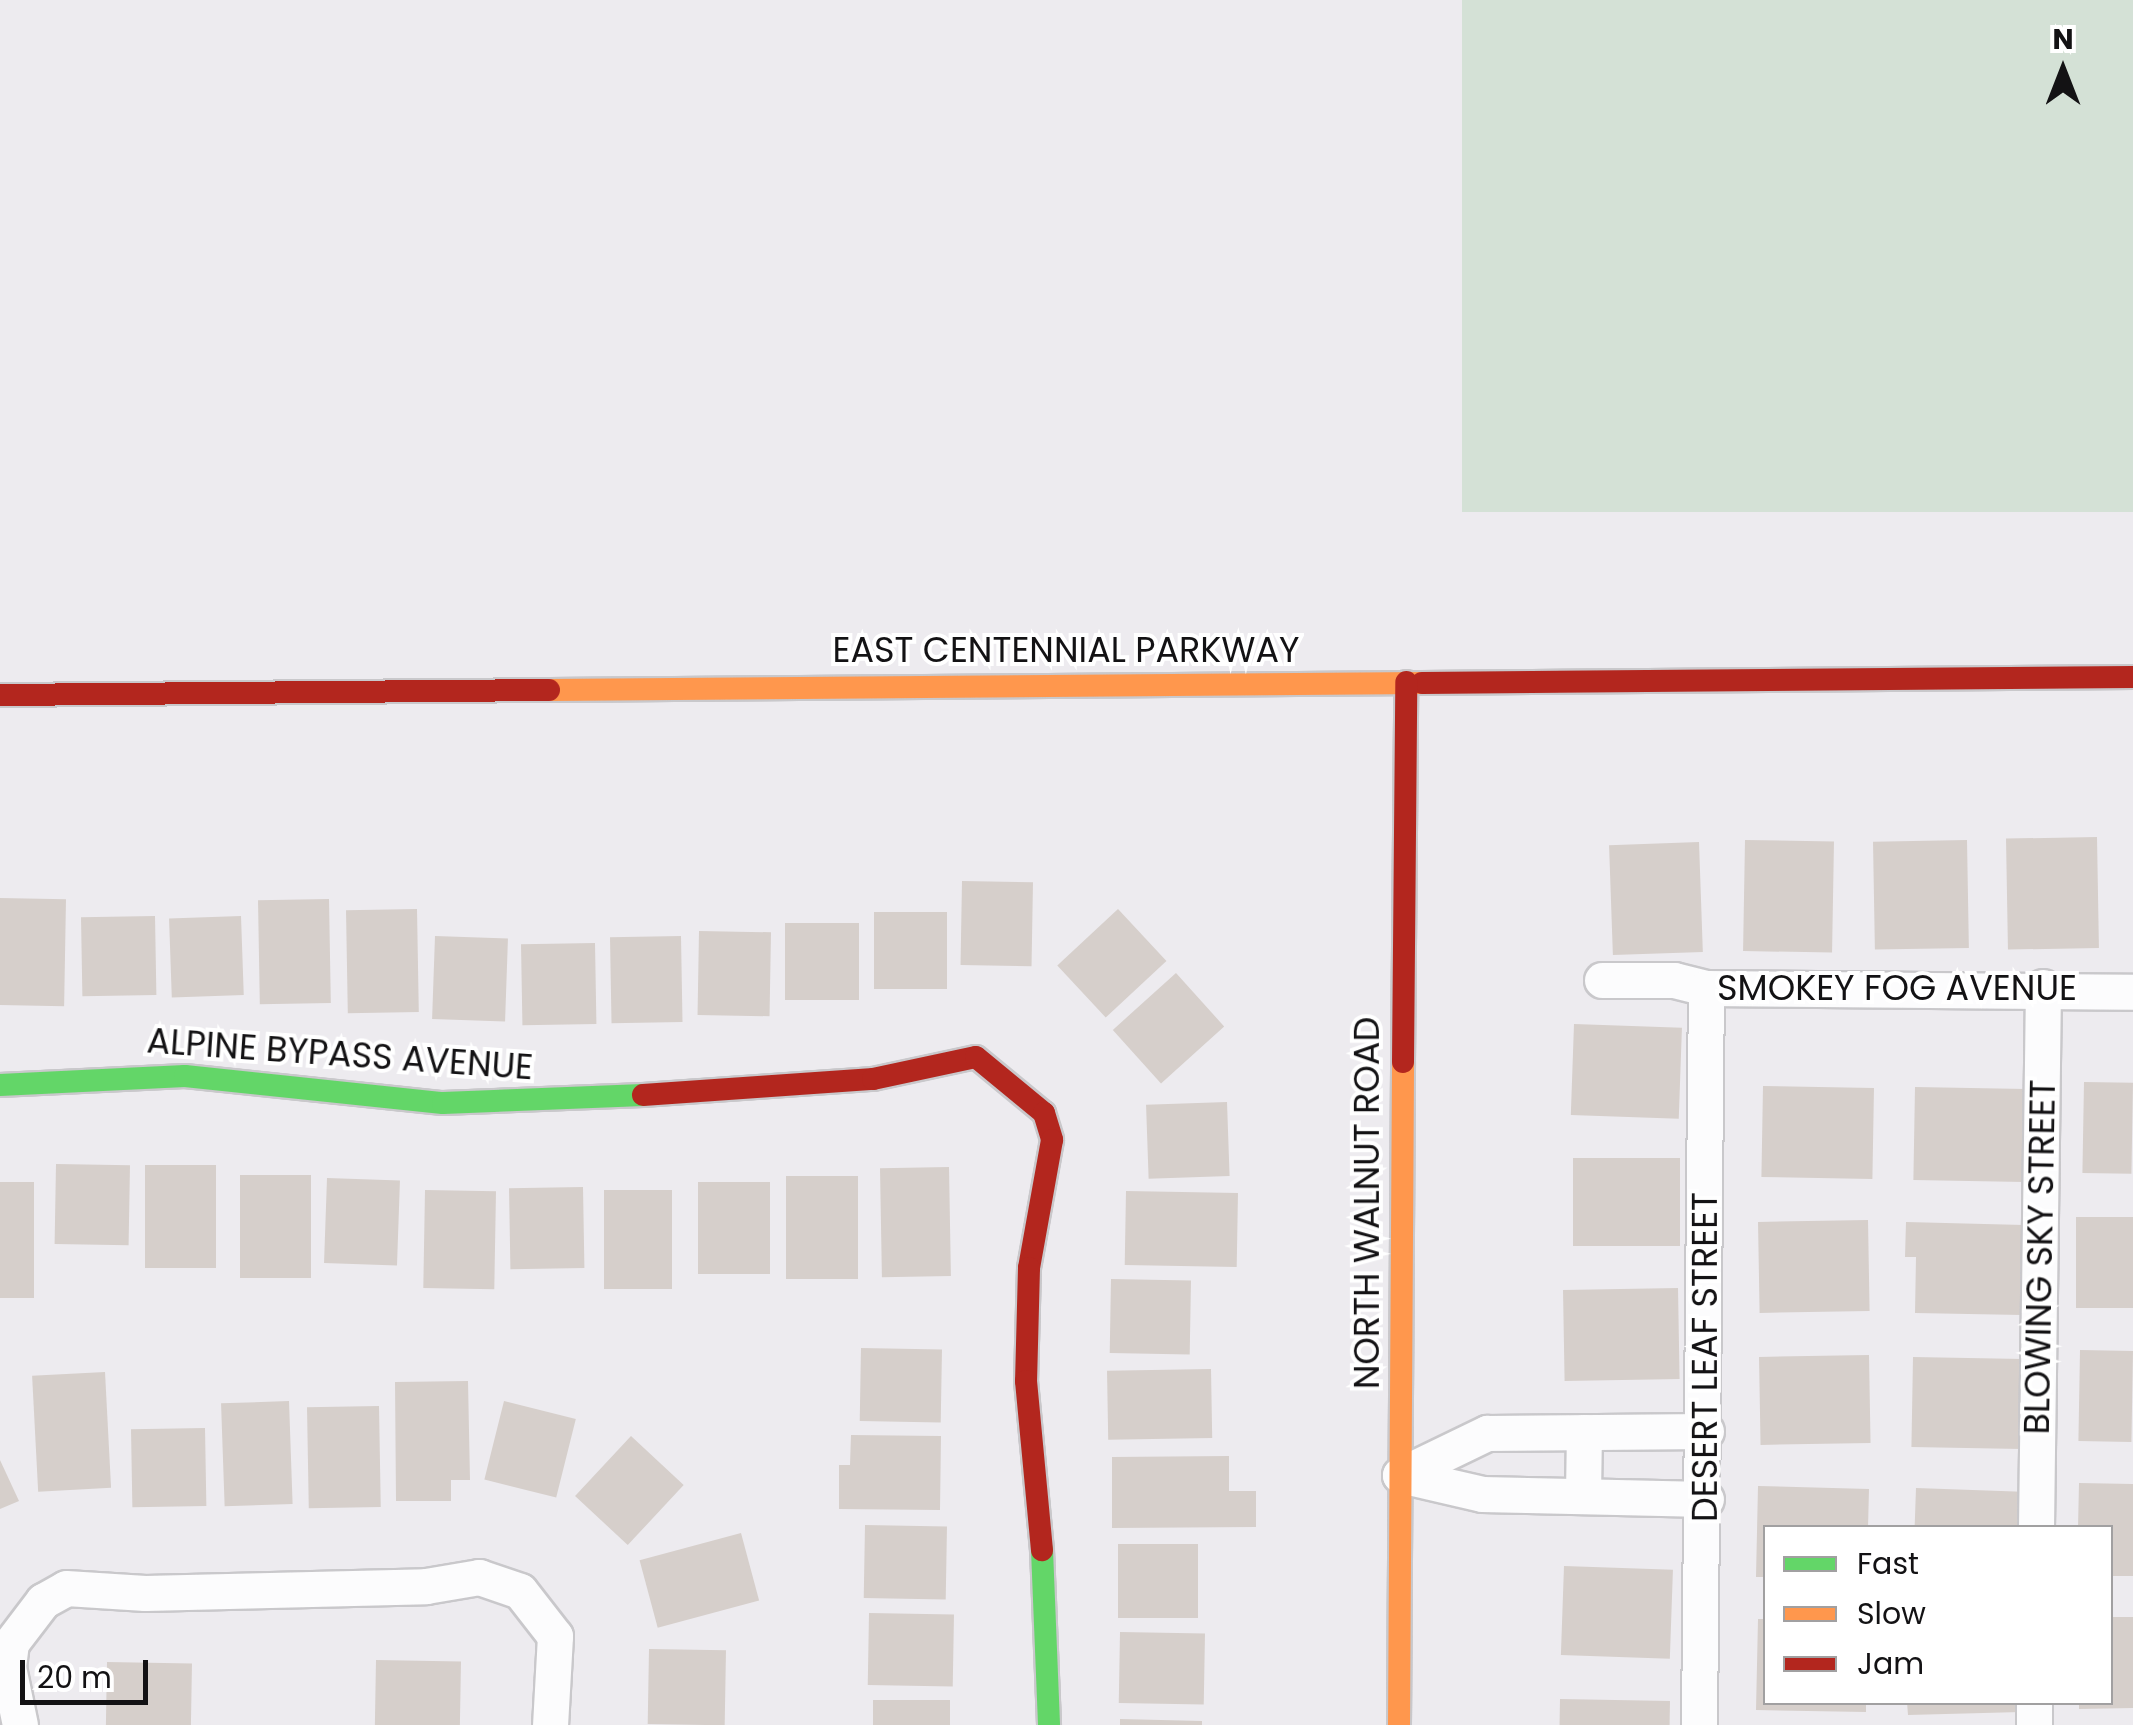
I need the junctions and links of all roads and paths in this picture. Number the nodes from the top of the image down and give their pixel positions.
1 (2133, 677) edge
2 (1406, 682) junction
3 (0, 694) edge
4 (1602, 980) dead end
5 (1706, 988) junction
6 (2043, 988) junction
7 (2133, 992) edge
8 (0, 1085) edge
9 (1706, 1431) junction
10 (1584, 1432) junction
11 (1400, 1475) junction
12 (1584, 1494) junction
13 (1706, 1499) junction
14 (2036, 1525) edge
15 (20, 1725) edge
16 (550, 1725) edge
17 (1049, 1725) edge
18 (1399, 1725) edge
19 (1699, 1725) edge

1 - 2 street, EAST CENTENNIAL PARKWAY
2 - 3 street, EAST CENTENNIAL PARKWAY
2 - 11 street, NORTH WALNUT ROAD
4 - 5 street, SMOKEY FOG AVENUE
5 - 6 street, SMOKEY FOG AVENUE
5 - 9 street, DESERT LEAF STREET
6 - 7 street, SMOKEY FOG AVENUE
6 - 14 street, BLOWING SKY STREET
8 - 17 street, ALPINE BYPASS AVENUE
9 - 10 street
9 - 13 street, DESERT LEAF STREET
10 - 11 street
10 - 12 street
11 - 12 street
11 - 18 street, NORTH WALNUT ROAD
12 - 13 street
13 - 19 street, DESERT LEAF STREET
15 - 16 street

